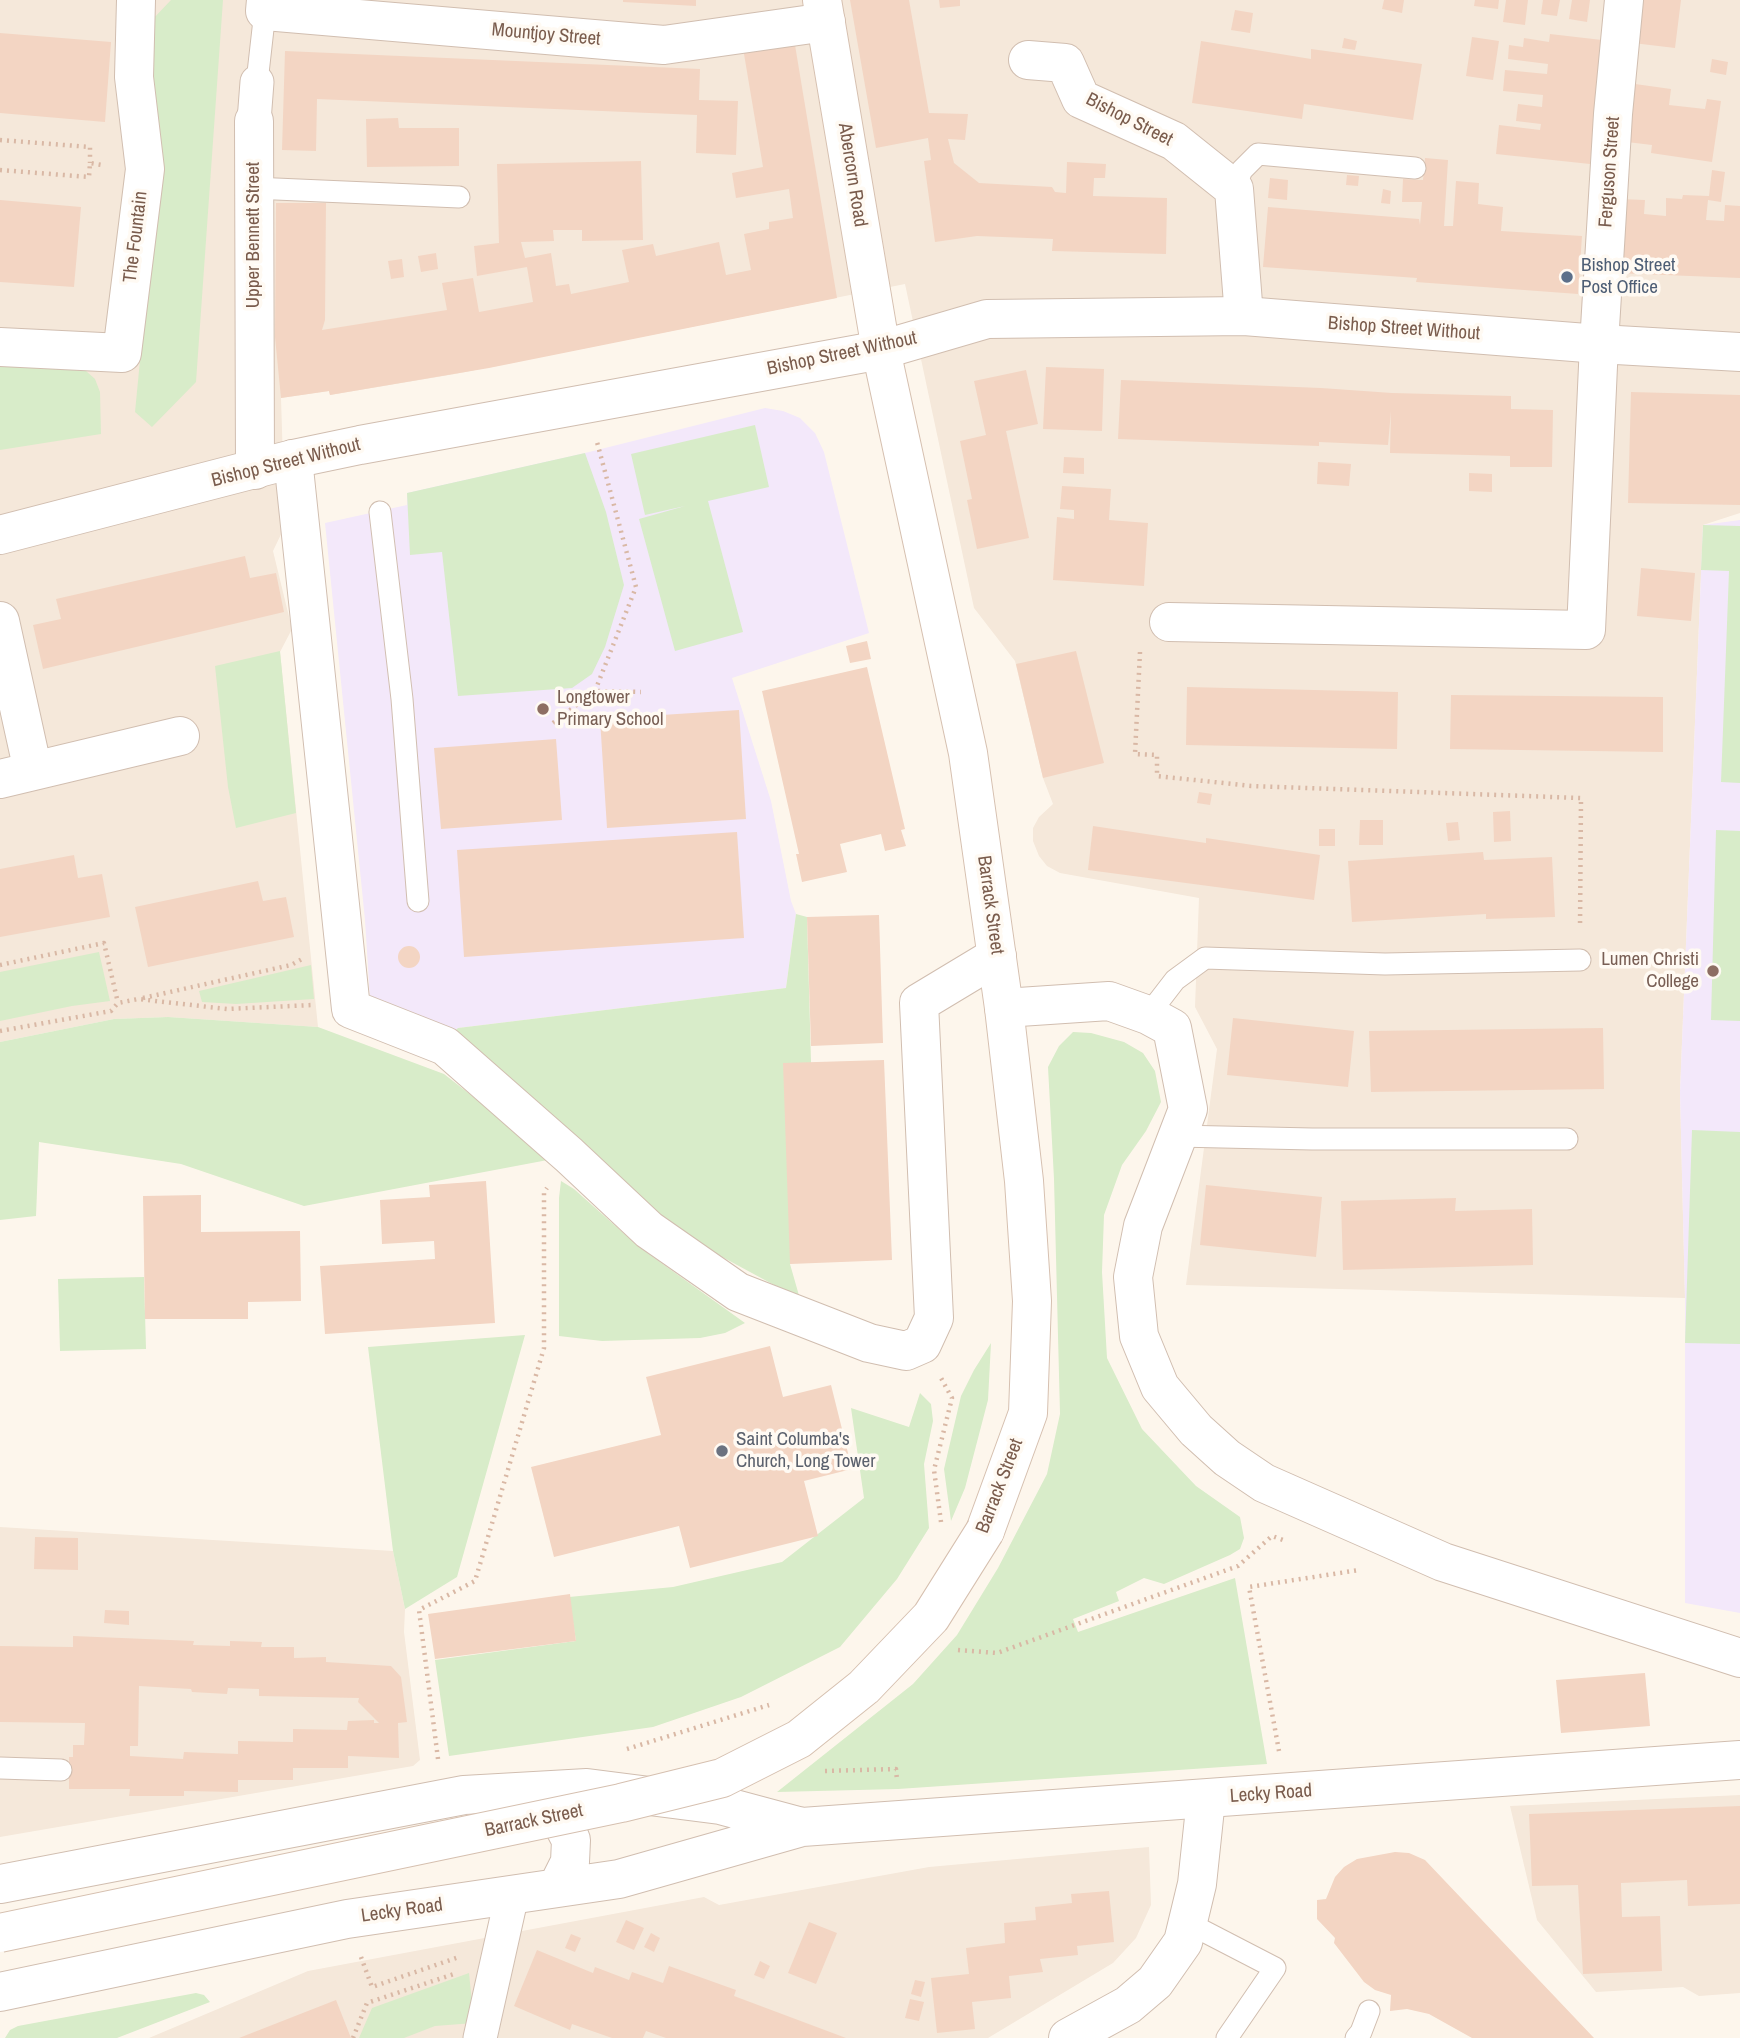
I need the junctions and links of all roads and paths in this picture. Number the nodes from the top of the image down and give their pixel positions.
1 (136, 0) edge
2 (1624, 0) edge
3 (265, 6) edge
4 (824, 11) edge
5 (1028, 60) dead end
6 (257, 82) joint
7 (254, 121) joint
8 (0, 139) edge
9 (90, 163) junction
10 (1415, 168) dead end
11 (0, 170) edge
12 (145, 170) junction
13 (253, 188) junction
14 (1234, 189) junction
15 (459, 197) dead end
16 (1244, 316) junction
17 (1599, 344) junction
18 (0, 347) edge
19 (881, 350) junction
20 (1740, 352) edge
21 (585, 402) junction
22 (293, 459) junction
23 (255, 470) junction
24 (380, 512) dead end
25 (0, 535) edge
26 (0, 621) edge
27 (1169, 622) joint
28 (595, 691) junction
29 (641, 692) dead end
30 (553, 723) dead end
31 (180, 736) dead end
32 (17, 775) edge
33 (418, 901) dead end
34 (344, 945) junction
35 (997, 956) junction
36 (1580, 960) joint
37 (0, 965) edge
38 (138, 999) junction
39 (351, 1001) junction
40 (118, 1003) junction
41 (1004, 1008) junction
42 (1148, 1015) junction
43 (0, 1031) edge
44 (1178, 1136) junction
45 (1567, 1139) dead end
46 (544, 1192) dead end
47 (922, 1344) junction
48 (942, 1533) dead end
49 (1285, 1540) dead end
50 (1358, 1564) dead end
51 (902, 1647) junction
52 (1740, 1658) edge
53 (777, 1703) dead end
54 (436, 1742) dead end
55 (623, 1751) dead end
56 (1740, 1760) edge
57 (0, 1768) edge
58 (61, 1770) dead end
59 (533, 1791) junction
60 (1287, 1792) junction
61 (1206, 1798) junction
62 (802, 1827) junction
63 (0, 1884) edge
64 (557, 1888) junction
65 (512, 1895) junction
66 (1188, 1923) junction
67 (0, 1933) edge
68 (462, 1964) dead end
69 (464, 1970) dead end
70 (372, 1987) dead end
71 (0, 1992) edge
72 (1369, 2011) dead end
73 (353, 2038) edge
74 (480, 2038) edge
75 (1068, 2038) edge
76 (1227, 2038) edge
77 (1356, 2038) edge

1 - 12 street, The Fountain
2 - 17 street, Ferguson Street
3 - 4 street, Mountjoy Street
3 - 6 lane, Upper Bennett Street
4 - 19 street, Abercorn Road
5 - 14 street, Bishop Street
6 - 7 street, Upper Bennett Street
7 - 13 street, Upper Bennett Street
8 - 9 path
9 - 11 path
9 - 12 path
10 - 14 lane
12 - 18 street, The Fountain
13 - 15 lane
13 - 23 street, Upper Bennett Street
14 - 16 street
16 - 17 street, Bishop Street Without
16 - 19 street, Bishop Street Without
17 - 20 street, Bishop Street Without
17 - 27 street, Ferguson Street
19 - 21 street, Bishop Street Without
19 - 35 street, Barrack Street
21 - 22 street, Bishop Street Without
21 - 28 path
22 - 23 street, Bishop Street Without
22 - 34 street
23 - 25 street, Bishop Street Without
24 - 33 lane
26 - 32 street
27 - 36 path
28 - 29 path
28 - 30 path
31 - 32 street
34 - 38 path
34 - 39 street
35 - 41 street, Barrack Street
35 - 47 street
36 - 42 lane
37 - 40 path
38 - 39 path
38 - 40 path
39 - 47 street
40 - 43 path
41 - 42 street
41 - 51 street, Barrack Street, bridge
42 - 44 street
44 - 45 lane
44 - 52 street
46 - 54 path
47 - 48 path
49 - 51 path
50 - 60 path
51 - 67 street, Barrack Street, bridge
53 - 55 path
56 - 60 street, Lecky Road
57 - 58 lane
59 - 62 street, Lecky Road
59 - 63 street, Lecky Road
59 - 64 street
60 - 61 street, Lecky Road
61 - 62 street, Lecky Road
61 - 66 street
62 - 64 street, Lecky Road
64 - 65 street, Lecky Road
65 - 71 street, Lecky Road
65 - 74 street
66 - 75 street
66 - 76 lane
68 - 70 path
69 - 73 path
72 - 77 lane

